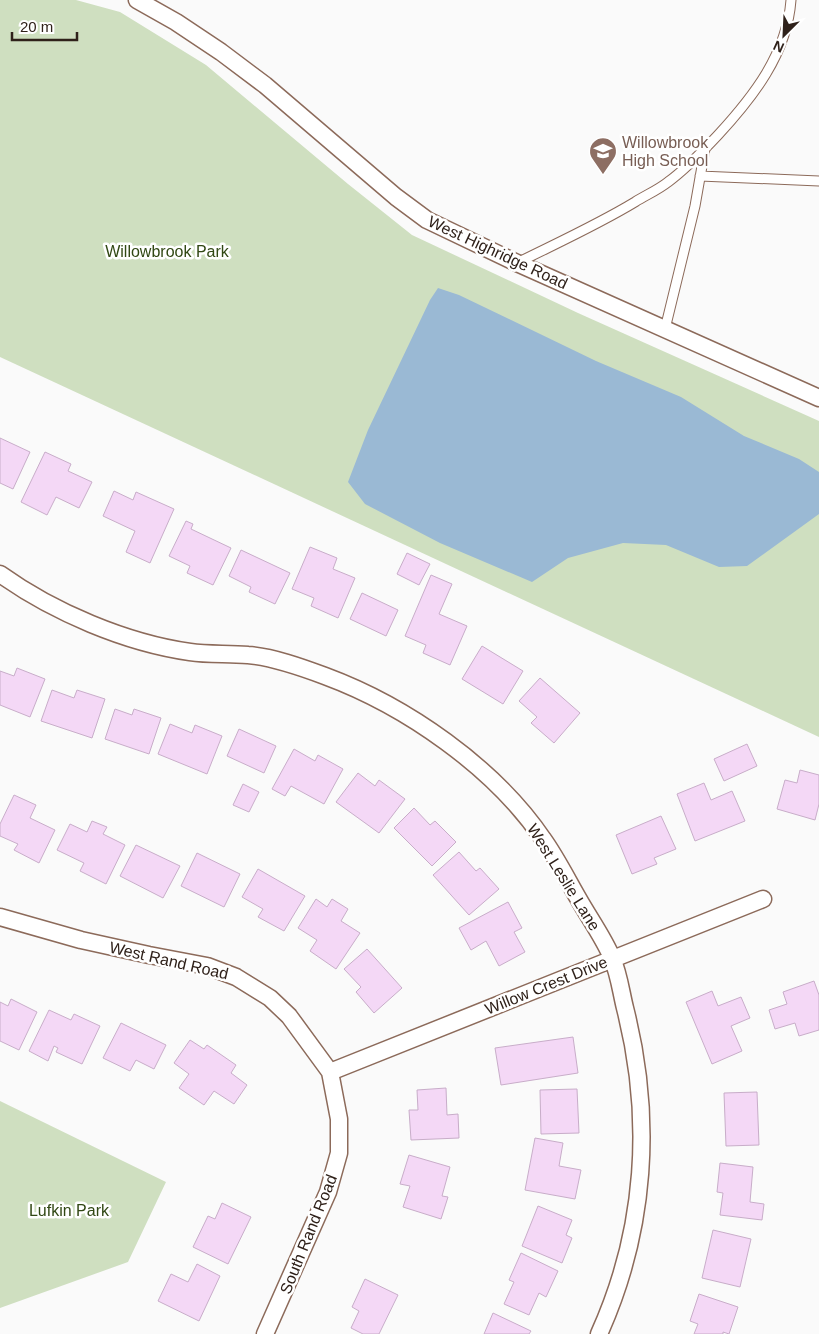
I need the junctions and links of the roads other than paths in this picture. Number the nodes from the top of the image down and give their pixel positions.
1 (137, 0) edge
2 (791, 0) edge
3 (705, 149) junction
4 (700, 176) junction
5 (819, 181) edge
6 (517, 263) junction
7 (665, 329) junction
8 (819, 398) edge
9 (0, 574) edge
10 (763, 899) dead end
11 (0, 917) edge
12 (612, 958) junction
13 (330, 1072) junction
14 (265, 1334) edge
15 (599, 1334) edge

1 - 6 street, West Highridge Road
2 - 3 lane
3 - 4 lane
3 - 6 lane
4 - 5 lane
4 - 7 lane
6 - 7 street, West Highridge Road
7 - 8 street, West Highridge Road
9 - 12 street, West Leslie Lane
10 - 12 street, Willow Crest Drive
11 - 13 street, West Rand Road
12 - 13 street, Willow Crest Drive
12 - 15 street, West Leslie Lane
13 - 14 street, South Rand Road

